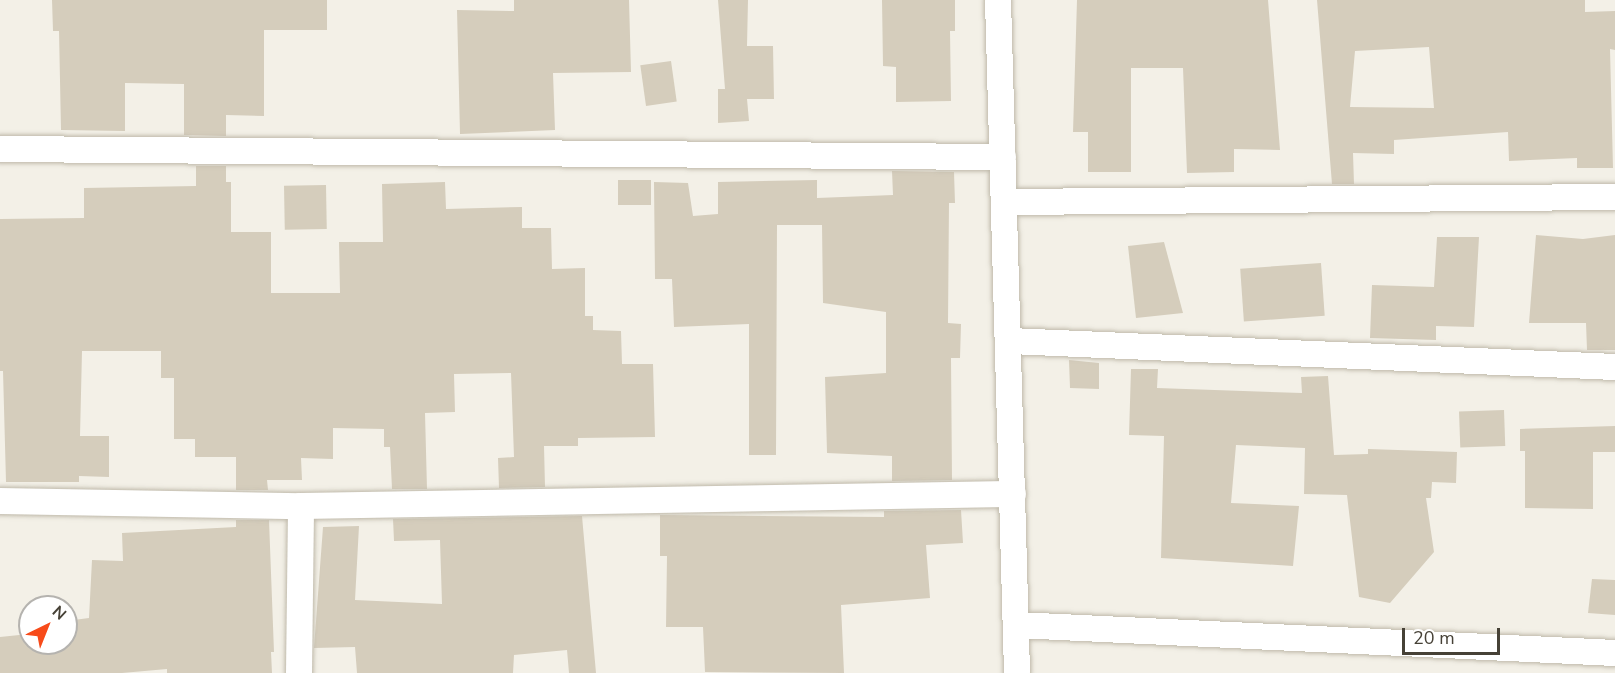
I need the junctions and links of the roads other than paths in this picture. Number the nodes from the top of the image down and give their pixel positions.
1 (998, 0) edge
2 (0, 149) edge
3 (1003, 157) junction
4 (1615, 197) edge
5 (1004, 202) junction
6 (1010, 341) junction
7 (1615, 367) edge
8 (1013, 494) junction
9 (0, 501) edge
10 (301, 506) junction
11 (1017, 625) junction
12 (1615, 653) edge
13 (299, 673) edge
14 (1017, 673) edge

1 - 3 street
2 - 3 street
3 - 5 street
4 - 5 street
5 - 6 street
6 - 7 street
6 - 8 street
8 - 10 street
8 - 11 street
9 - 10 street
10 - 13 street
11 - 12 street
11 - 14 street

